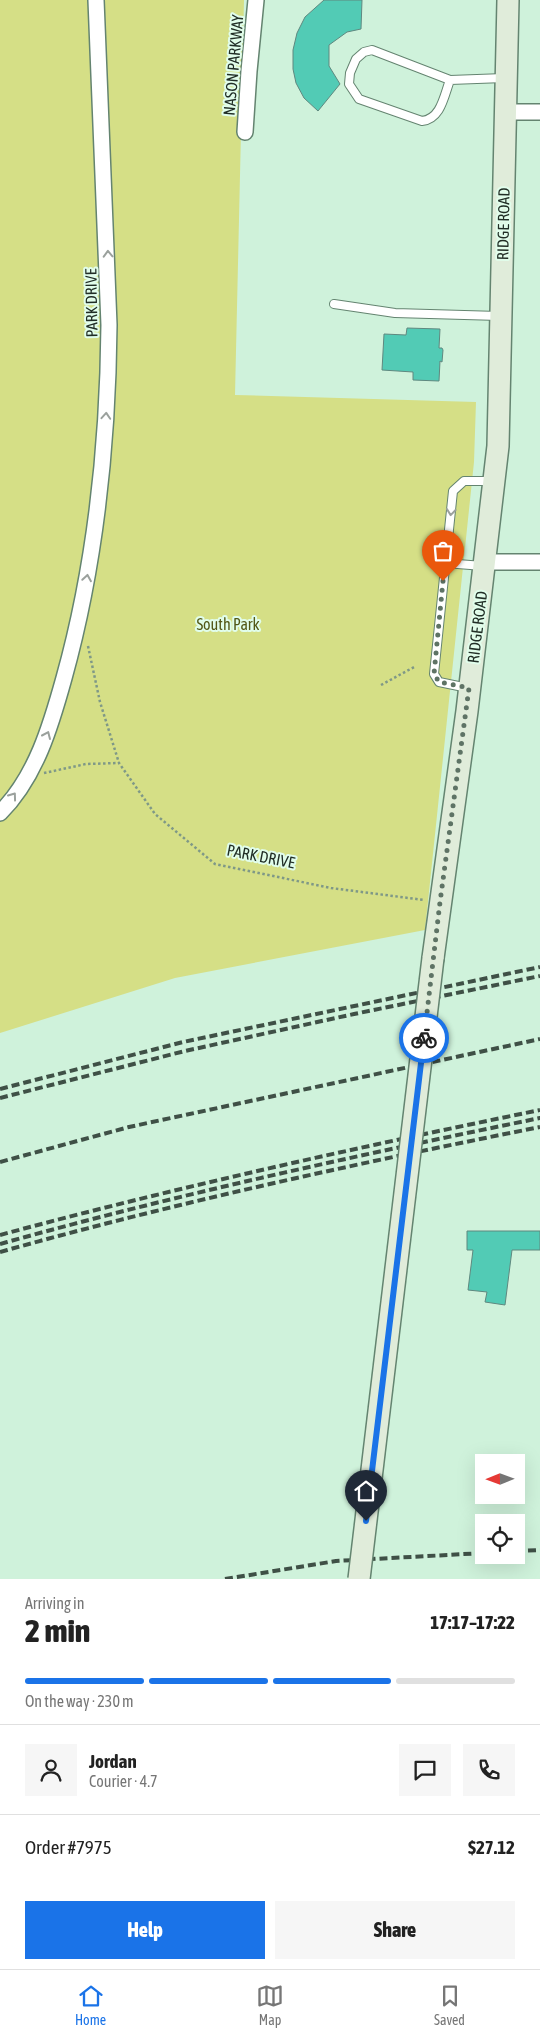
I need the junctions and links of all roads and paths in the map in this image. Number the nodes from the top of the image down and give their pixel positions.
1 (96, 0) edge
2 (256, 0) edge
3 (508, 0) edge
4 (506, 78) junction
5 (450, 80) junction
6 (505, 112) junction
7 (540, 112) edge
8 (245, 132) dead end
9 (334, 304) dead end
10 (501, 316) junction
11 (494, 481) junction
12 (540, 562) edge
13 (445, 563) junction
14 (484, 564) junction
15 (88, 644) dead end
16 (416, 666) dead end
17 (380, 684) dead end
18 (469, 688) junction
19 (119, 763) junction
20 (26, 779) junction
21 (0, 813) edge
22 (440, 902) junction
23 (358, 1579) edge

20 -> 1 street, PARK DRIVE
2 - 8 street, NASON PARKWAY
3 - 4 main road, RIDGE ROAD
4 - 5 lane
4 - 6 main road, RIDGE ROAD
5 - 5 lane
6 - 7 street
6 - 10 main road, RIDGE ROAD
9 - 10 lane
10 - 11 main road, RIDGE ROAD
11 -> 13 lane
11 - 14 main road, RIDGE ROAD
12 - 14 street
13 - 14 lane
13 - 18 lane
14 - 18 main road, RIDGE ROAD
15 - 19 path, PARK DRIVE
16 - 17 path
18 - 22 main road, RIDGE ROAD
19 - 20 path
19 - 22 path, PARK DRIVE
21 -> 20 street, PARK DRIVE
22 - 23 main road, RIDGE ROAD, bridge

